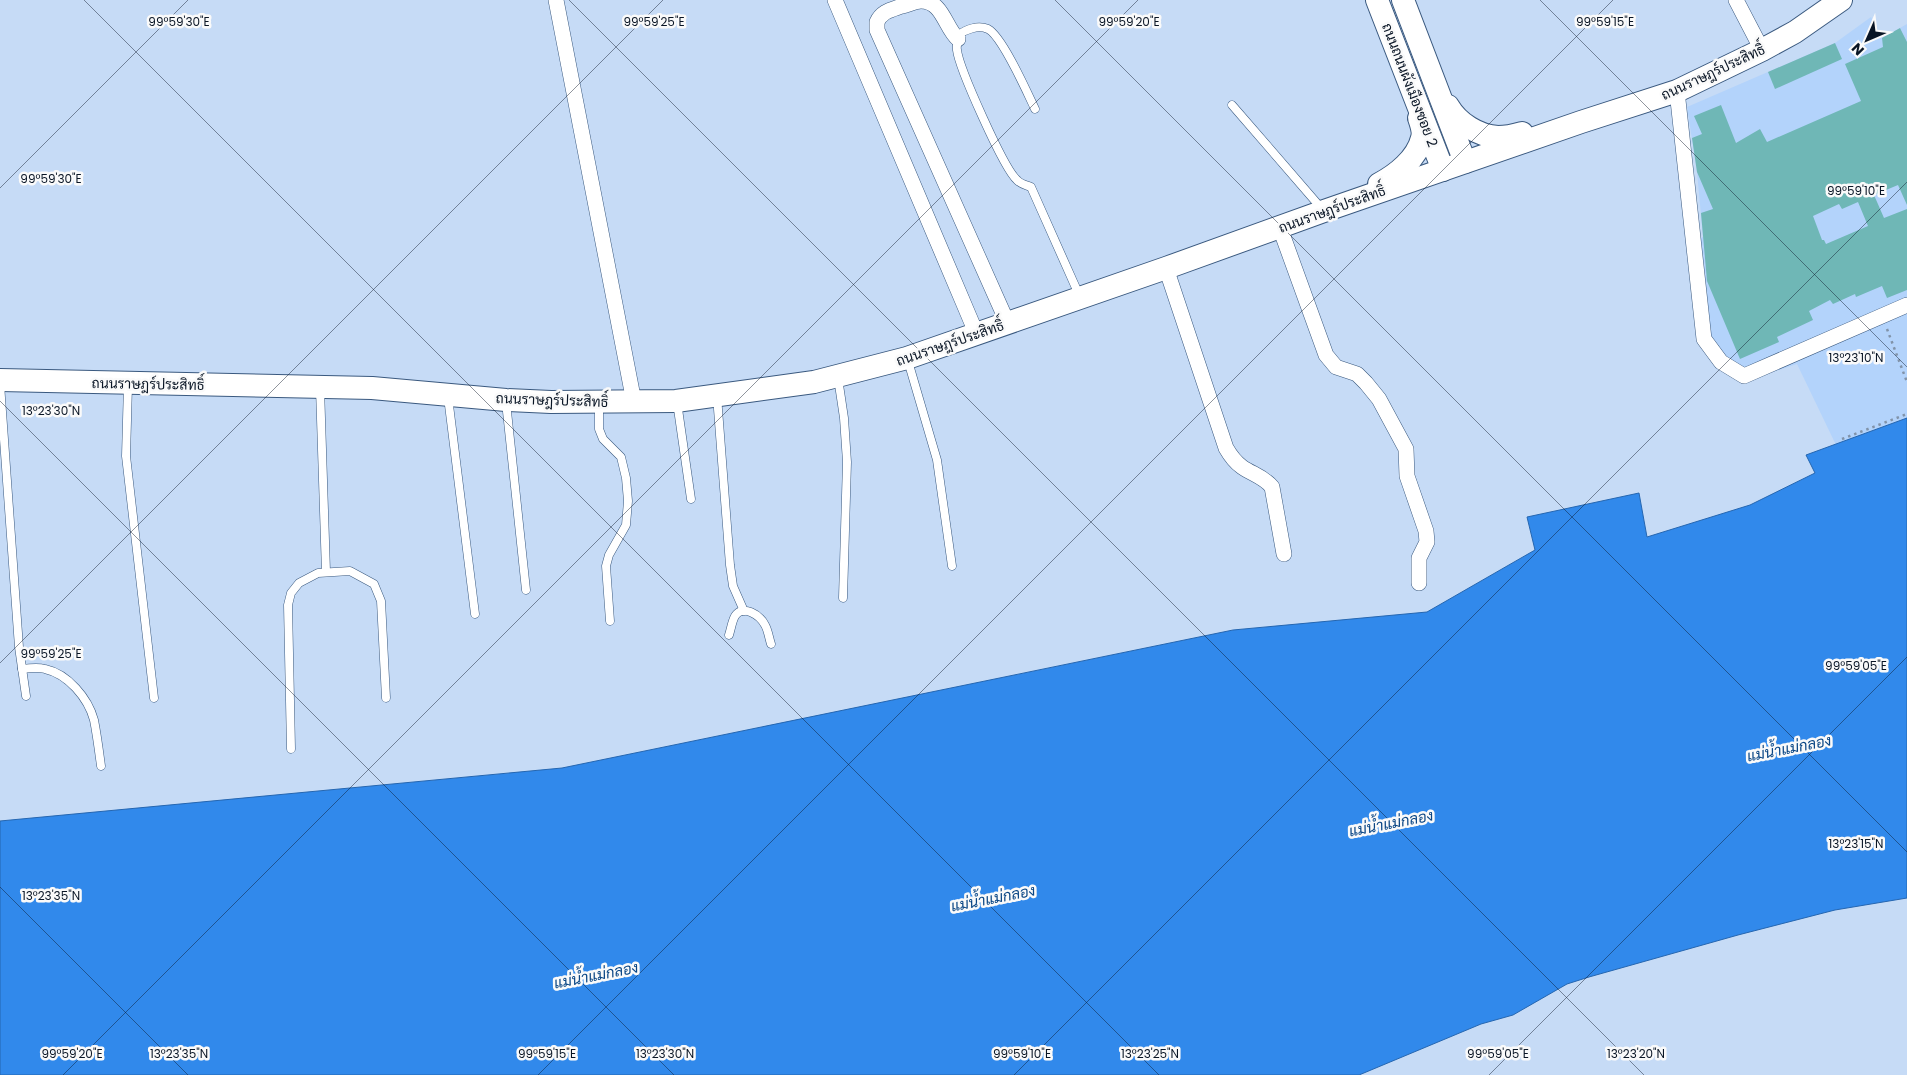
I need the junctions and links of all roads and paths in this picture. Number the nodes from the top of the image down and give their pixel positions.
1 (556, 0) edge
2 (835, 0) edge
3 (1377, 0) edge
4 (1403, 0) edge
5 (1736, 0) edge
6 (1841, 0) edge
7 (958, 39) junction
8 (1762, 50) junction
9 (1436, 86) junction
10 (1677, 92) junction
11 (1413, 93) junction
12 (1232, 105) dead end
13 (1036, 109) dead end
14 (1581, 122) junction
15 (1465, 162) junction
16 (1443, 170) junction
17 (1324, 211) junction
18 (1280, 228) junction
19 (1166, 268) junction
20 (1080, 298) junction
21 (1907, 305) edge
22 (1881, 316) junction
23 (1008, 324) junction
24 (977, 334) junction
25 (907, 358) junction
26 (837, 376) junction
27 (0, 380) edge
28 (1907, 382) edge
29 (0, 384) edge
30 (128, 384) junction
31 (320, 388) junction
32 (447, 394) junction
33 (717, 395) junction
34 (506, 400) junction
35 (676, 400) junction
36 (599, 402) junction
37 (634, 402) junction
38 (1907, 414) edge
39 (1842, 439) dead end
40 (691, 499) dead end
41 (1284, 554) dead end
42 (952, 566) dead end
43 (326, 572) junction
44 (1419, 583) dead end
45 (526, 590) dead end
46 (843, 598) dead end
47 (744, 611) junction
48 (475, 614) dead end
49 (610, 621) dead end
50 (729, 635) dead end
51 (771, 644) dead end
52 (22, 669) junction
53 (26, 696) dead end
54 (154, 698) dead end
55 (386, 698) dead end
56 (291, 749) dead end
57 (101, 766) dead end

1 - 37 street
2 - 24 street
3 - 11 street, ถนนถนนผังเมืองซอย 2
4 - 9 street, ถนนถนนผังเมืองซอย 2
5 - 8 street
6 - 8 street, ถนนราษฎร์ประสิทธิ์
7 - 13 lane
7 - 20 lane
7 - 23 street
8 - 10 street, ถนนราษฎร์ประสิทธิ์
9 - 14 street
9 - 15 street, ถนนถนนผังเมืองซอย 2
10 - 14 street, ถนนราษฎร์ประสิทธิ์
10 - 22 street
11 - 16 street, ถนนถนนผังเมืองซอย 2
11 - 17 street
12 - 17 lane
14 - 15 street, ถนนราษฎร์ประสิทธิ์
15 - 16 street, ถนนราษฎร์ประสิทธิ์
16 - 17 street, ถนนราษฎร์ประสิทธิ์
17 - 18 street, ถนนราษฎร์ประสิทธิ์
18 - 19 street, ถนนราษฎร์ประสิทธิ์
18 - 44 street
19 - 20 street, ถนนราษฎร์ประสิทธิ์
19 - 41 street
20 - 23 street, ถนนราษฎร์ประสิทธิ์
21 - 22 street
22 - 28 path
23 - 24 street, ถนนราษฎร์ประสิทธิ์
24 - 25 street, ถนนราษฎร์ประสิทธิ์
25 - 26 street, ถนนราษฎร์ประสิทธิ์
25 - 42 lane
26 - 33 street, ถนนราษฎร์ประสิทธิ์
26 - 46 lane
27 - 30 street, ถนนราษฎร์ประสิทธิ์
29 - 52 lane
30 - 31 street, ถนนราษฎร์ประสิทธิ์
30 - 54 lane
31 - 32 street, ถนนราษฎร์ประสิทธิ์
31 - 43 lane
32 - 34 street, ถนนราษฎร์ประสิทธิ์
32 - 48 lane
33 - 35 street, ถนนราษฎร์ประสิทธิ์
33 - 47 lane
34 - 36 street, ถนนราษฎร์ประสิทธิ์
34 - 45 lane
35 - 37 street, ถนนราษฎร์ประสิทธิ์
35 - 40 lane
36 - 37 street, ถนนราษฎร์ประสิทธิ์
36 - 49 lane
38 - 39 path
43 - 55 lane
43 - 56 lane
47 - 50 lane
47 - 51 lane
52 - 53 lane
52 - 57 lane

